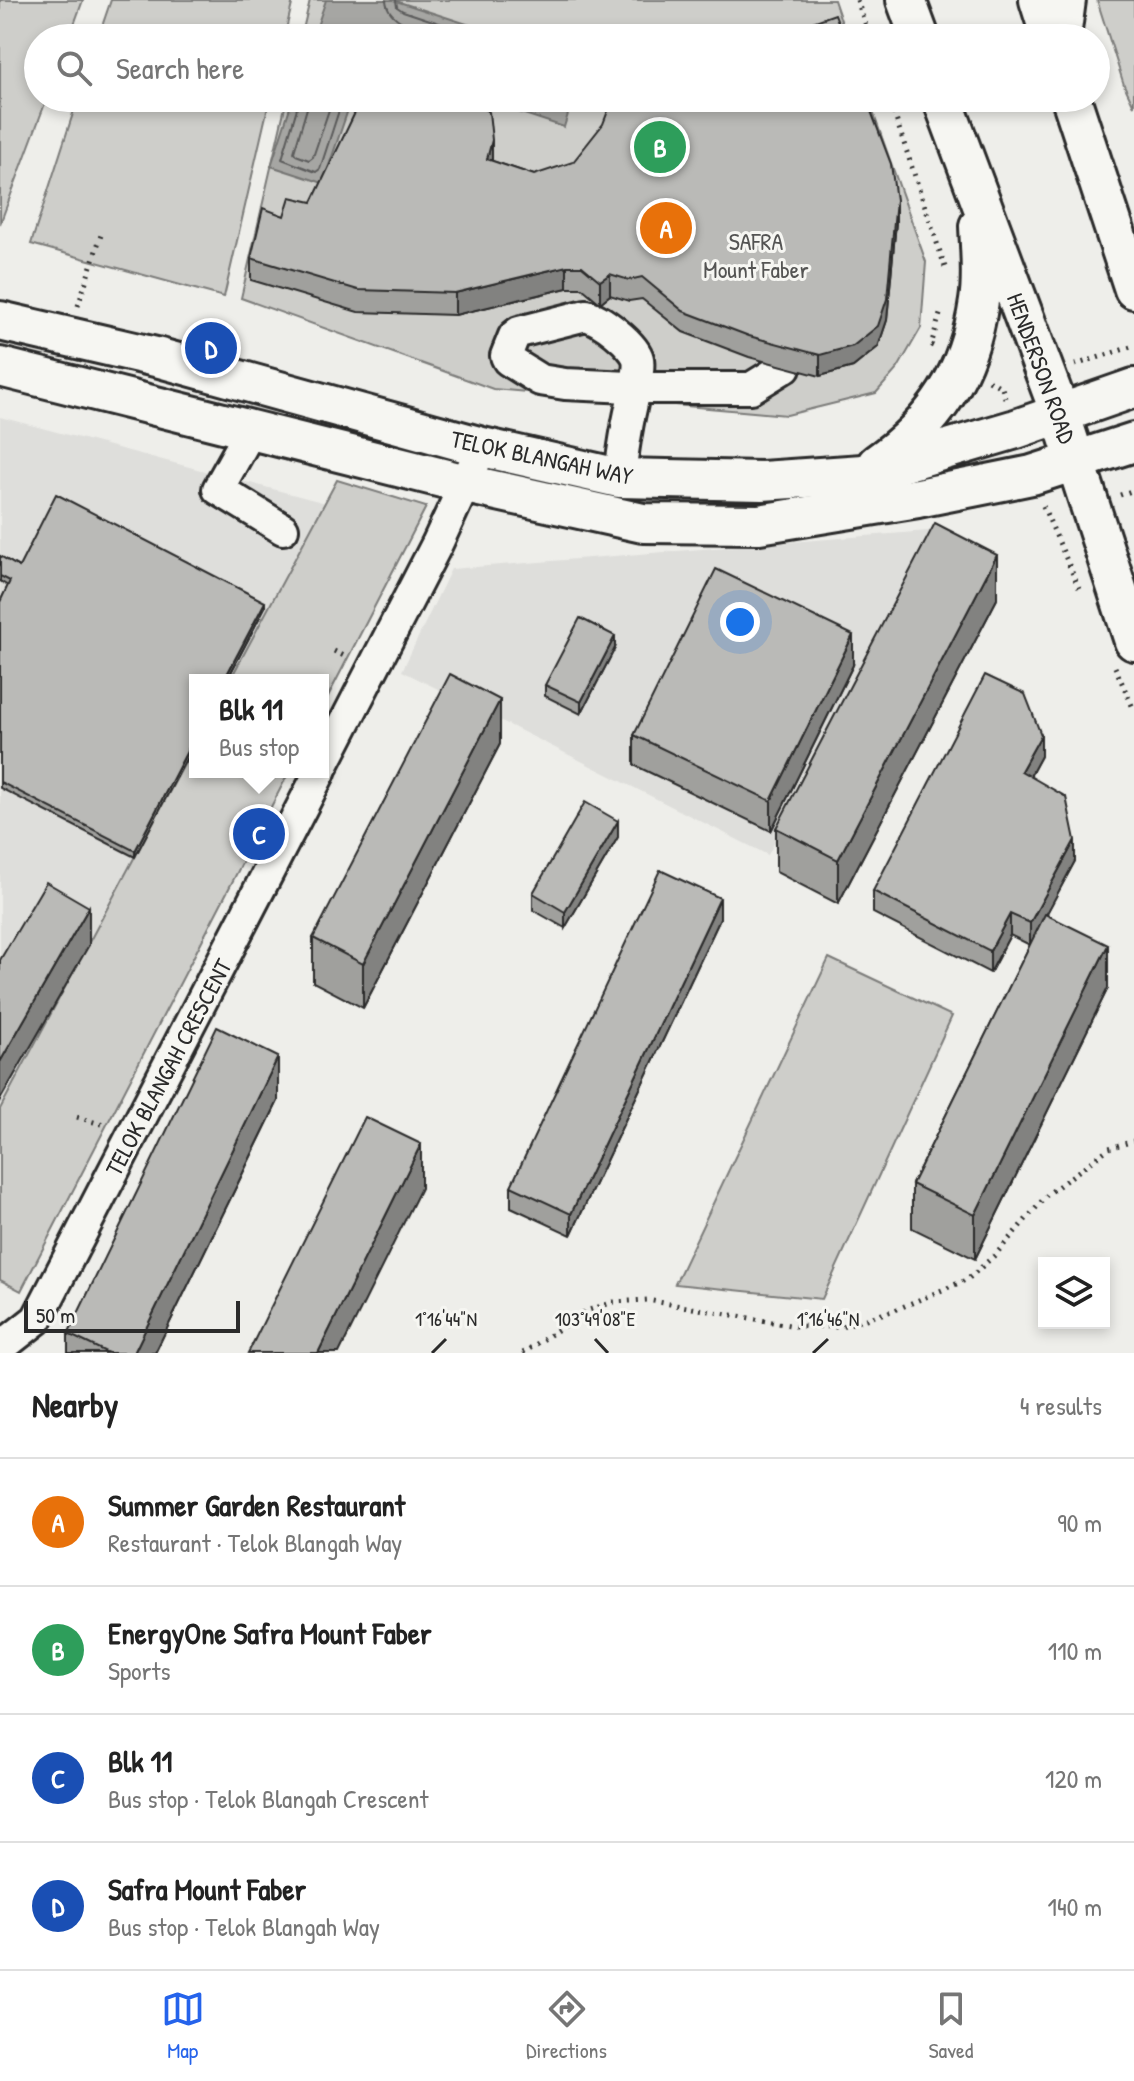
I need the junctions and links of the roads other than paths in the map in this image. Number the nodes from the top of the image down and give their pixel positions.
1 (906, 0) edge
2 (1039, 0) edge
3 (1070, 0) edge
4 (915, 24) edge
5 (1047, 24) edge
6 (1067, 24) edge
7 (947, 112) edge
8 (1076, 112) edge
9 (978, 195) junction
10 (1134, 289) edge
11 (0, 321) edge
12 (0, 367) edge
13 (785, 367) edge
14 (1134, 388) edge
15 (1060, 413) junction
16 (251, 430) junction
17 (1134, 442) edge
18 (482, 447) junction
19 (1076, 462) junction
20 (863, 474) junction
21 (619, 478) junction
22 (466, 484) junction
23 (283, 529) dead end
24 (1134, 641) edge
25 (329, 753) edge
26 (317, 778) edge
27 (0, 1348) edge

1 - 4 main road
2 - 5 main road
3 - 6 street
7 - 9 main road, HENDERSON ROAD
8 - 10 main road
9 - 15 main road, HENDERSON ROAD
9 - 20 main road
11 - 18 main road, TELOK BLANGAH WAY
12 - 16 main road, TELOK BLANGAH WAY
13 - 21 street
14 - 15 main road, TELOK BLANGAH WAY
15 - 19 main road, HENDERSON ROAD
15 - 20 main road, TELOK BLANGAH WAY
16 - 22 main road, TELOK BLANGAH WAY
16 - 23 street
17 - 19 main road, TELOK BLANGAH WAY
18 - 21 main road, TELOK BLANGAH WAY
18 - 22 street
19 - 22 main road, TELOK BLANGAH WAY
19 - 24 main road, HENDERSON ROAD
20 - 21 main road, TELOK BLANGAH WAY
22 - 25 street
26 - 27 street, TELOK BLANGAH CRESCENT

